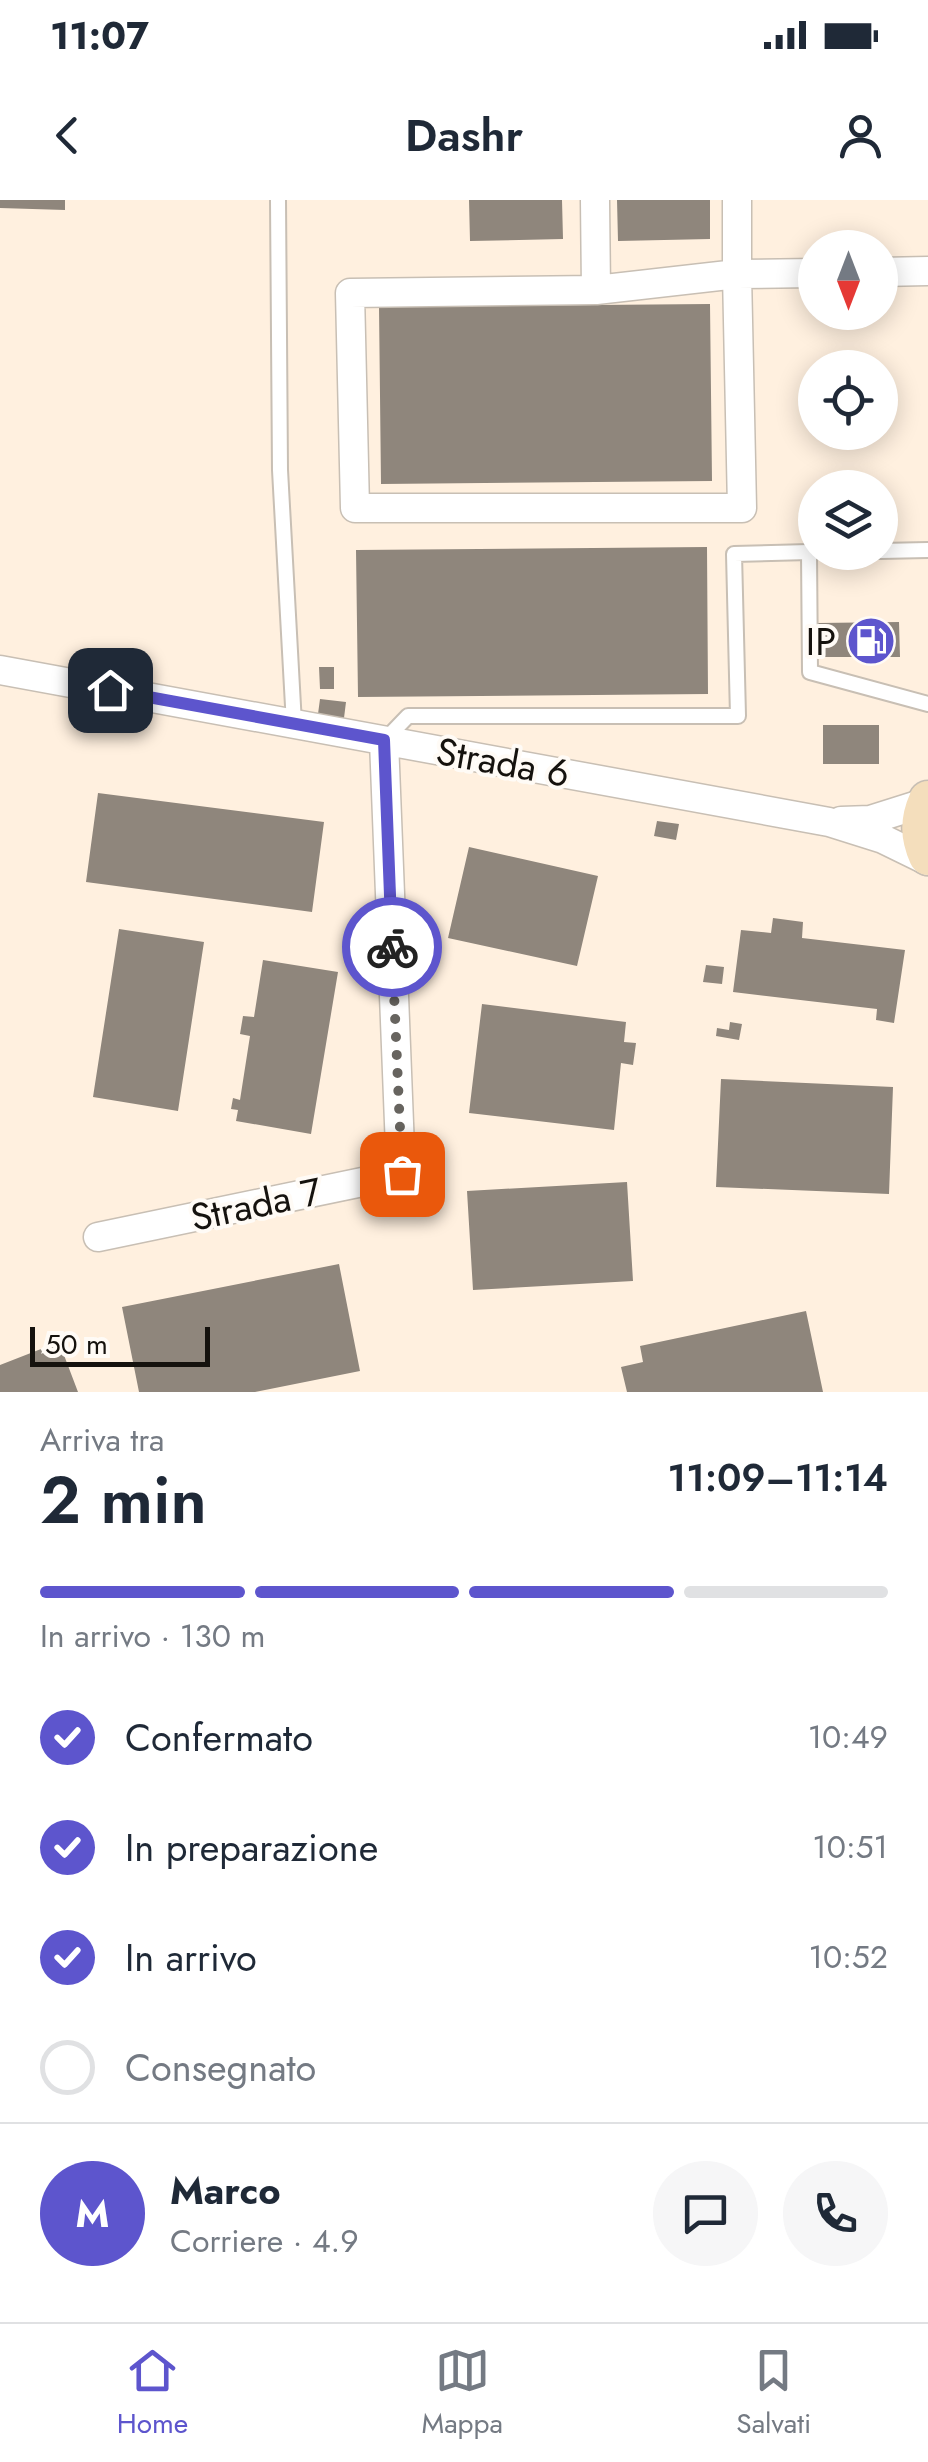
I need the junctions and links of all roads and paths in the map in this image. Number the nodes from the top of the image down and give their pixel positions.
1 (278, 200) edge
2 (594, 200) edge
3 (737, 200) edge
4 (928, 271) edge
5 (898, 272) edge
6 (798, 273) edge
7 (738, 274) junction
8 (596, 290) junction
9 (928, 550) edge
10 (898, 551) edge
11 (798, 552) edge
12 (812, 570) edge
13 (0, 670) edge
14 (928, 704) edge
15 (294, 724) junction
16 (384, 740) junction
17 (928, 801) edge
18 (829, 822) junction
19 (928, 858) edge
20 (98, 1236) dead end

1 - 15 lane
2 - 8 street
3 - 7 street
4 - 5 street
6 - 7 street
7 - 8 street
7 - 8 street
9 - 10 lane
11 - 16 lane
12 - 14 lane
13 - 15 street, Strada 6
15 - 16 street, Strada 6
16 - 18 street, Strada 6
16 - 20 street, Strada 7
17 - 18 street, Strada 6
17 - 19 street
18 - 19 street, Strada 6

